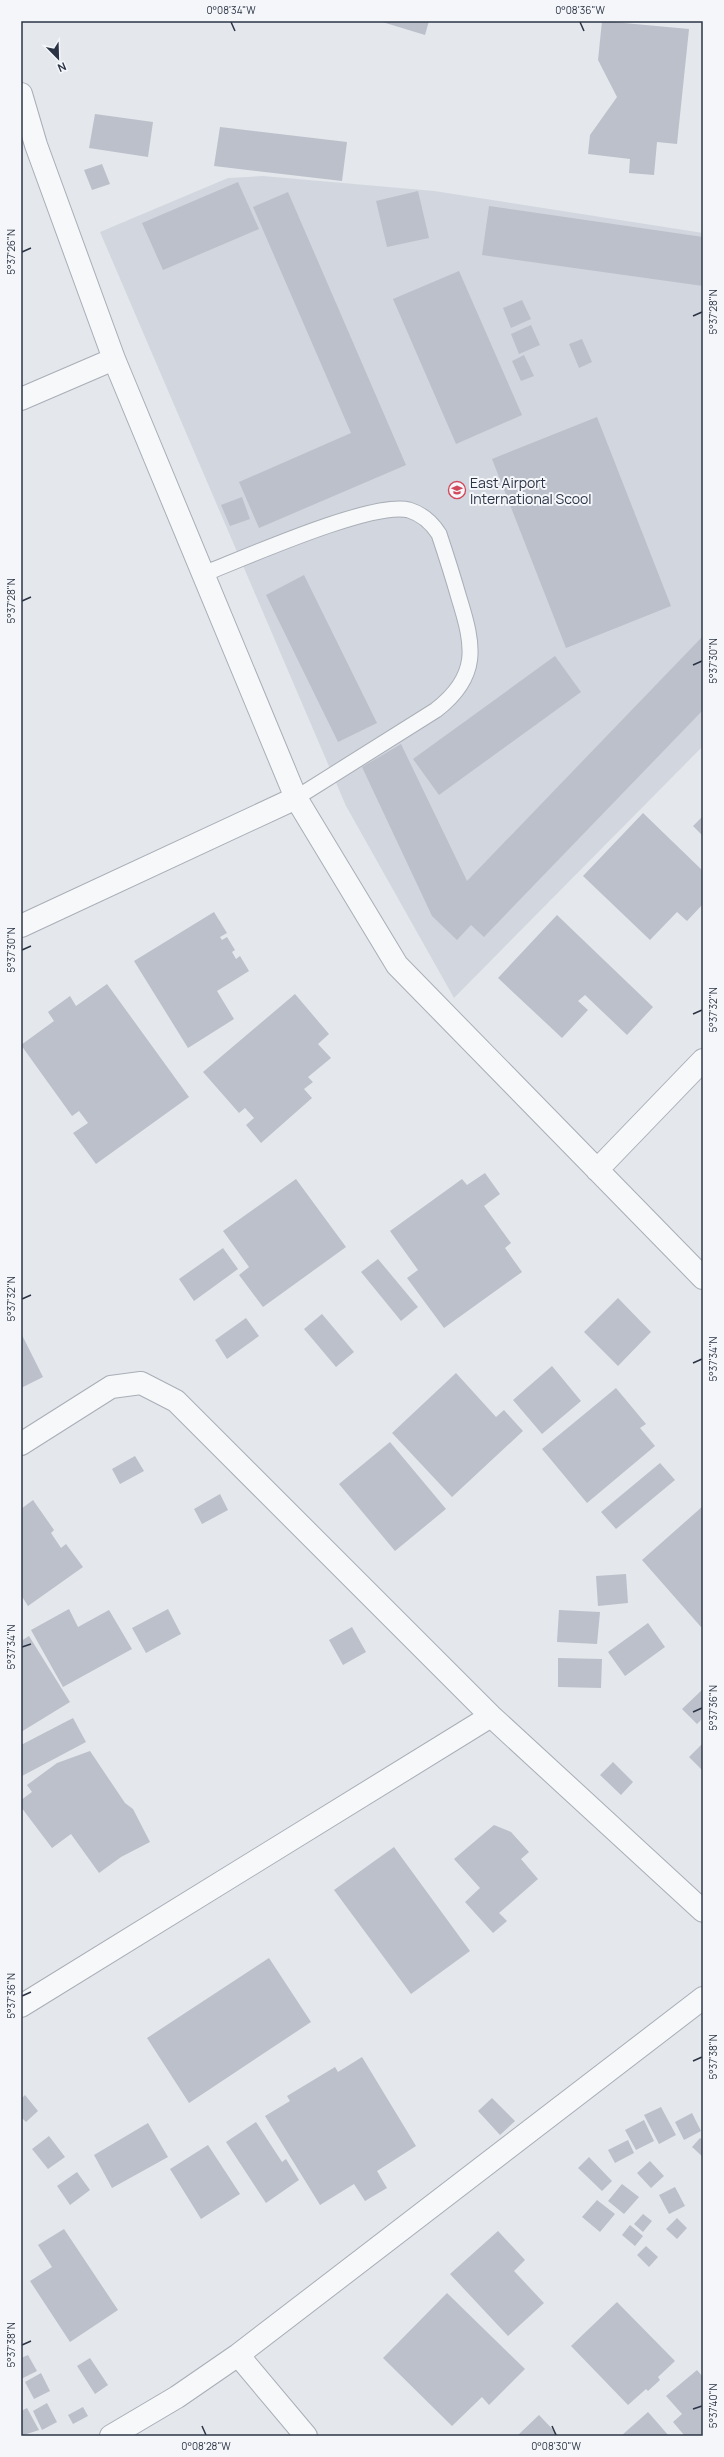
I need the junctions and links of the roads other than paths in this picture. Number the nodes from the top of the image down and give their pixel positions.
1 (21, 94) edge
2 (114, 359) junction
3 (21, 398) edge
4 (204, 574) junction
5 (296, 798) junction
6 (21, 926) edge
7 (703, 1060) edge
8 (597, 1170) junction
9 (703, 1278) edge
10 (21, 1444) edge
11 (491, 1716) junction
12 (703, 1911) edge
13 (703, 1998) edge
14 (21, 2006) edge
15 (238, 2355) junction
16 (111, 2436) edge
17 (306, 2436) edge

1 - 2 street
2 - 3 street
2 - 4 street
4 - 5 street
4 - 5 lane
5 - 6 street
5 - 8 street
7 - 8 street
8 - 9 street
10 - 11 street
11 - 12 street
11 - 14 street
13 - 15 street
15 - 16 street
15 - 17 street

